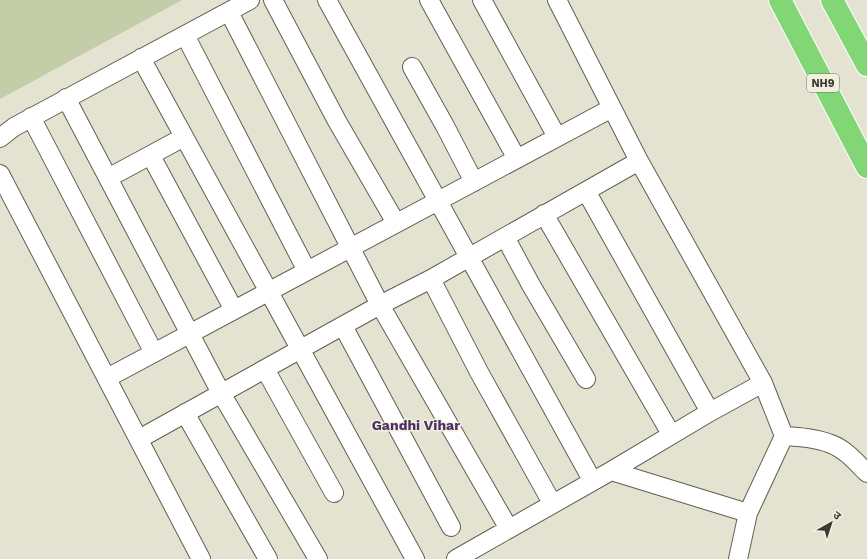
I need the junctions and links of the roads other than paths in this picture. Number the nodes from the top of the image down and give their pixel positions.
1 (250, 0) edge
2 (273, 0) edge
3 (327, 0) edge
4 (429, 0) edge
5 (482, 0) edge
6 (557, 0) edge
7 (780, 0) edge
8 (832, 0) edge
9 (229, 12) junction
10 (185, 35) junction
11 (141, 58) junction
12 (867, 64) edge
13 (412, 67) dead end
14 (66, 98) junction
15 (612, 108) junction
16 (31, 117) junction
17 (184, 137) junction
18 (556, 137) junction
19 (0, 138) edge
20 (151, 156) junction
21 (517, 159) junction
22 (639, 161) junction
23 (867, 167) edge
24 (0, 174) edge
25 (108, 178) junction
26 (474, 182) junction
27 (586, 191) junction
28 (439, 200) junction
29 (544, 214) junction
30 (396, 223) junction
31 (505, 237) junction
32 (350, 248) junction
33 (468, 257) junction
34 (307, 271) junction
35 (431, 279) junction
36 (270, 291) junction
37 (380, 305) junction
38 (234, 310) junction
39 (343, 326) junction
40 (190, 333) junction
41 (301, 349) junction
42 (154, 353) junction
43 (265, 369) junction
44 (107, 378) junction
45 (586, 379) dead end
46 (763, 383) junction
47 (221, 393) junction
48 (710, 412) junction
49 (185, 413) junction
50 (671, 434) junction
51 (784, 436) junction
52 (139, 439) junction
53 (611, 470) junction
54 (867, 473) edge
55 (592, 480) junction
56 (334, 493) dead end
57 (552, 503) junction
58 (748, 513) junction
59 (451, 527) dead end
60 (509, 529) junction
61 (201, 559) edge
62 (268, 559) edge
63 (318, 559) edge
64 (415, 559) edge
65 (456, 559) edge
66 (738, 559) edge

1 - 9 street
2 - 30 street
3 - 28 street
4 - 21 street
5 - 18 street
6 - 15 street
7 - 23 highway, NH9
8 - 12 highway
9 - 10 street
9 - 32 street
10 - 11 street
10 - 34 street
11 - 14 street
11 - 17 street
13 - 26 street
14 - 16 street
14 - 25 street
15 - 18 street
15 - 22 street
16 - 19 street
16 - 42 street
17 - 20 street
17 - 36 street
18 - 21 street
20 - 25 street
20 - 38 street
21 - 26 street
22 - 27 street
22 - 46 street
24 - 44 street
25 - 40 street
26 - 28 street
27 - 29 street
27 - 48 street
28 - 30 street
28 - 33 street
29 - 31 street
29 - 50 street
30 - 32 street
31 - 33 street
31 - 45 street
32 - 34 street
32 - 37 street
33 - 35 street
33 - 55 street
34 - 36 street
35 - 37 street
35 - 57 street
36 - 38 street
36 - 41 street
37 - 39 street
37 - 60 street
38 - 40 street
39 - 41 street
39 - 59 street
40 - 42 street
40 - 47 street
41 - 43 street
41 - 64 street
42 - 44 street
43 - 47 street
43 - 56 street
44 - 52 street
46 - 48 street
46 - 51 street
47 - 49 street
47 - 63 street
48 - 50 street
49 - 52 street
49 - 62 street
50 - 53 street
51 - 54 street
51 - 58 street
52 - 61 street
53 - 55 street
53 - 58 street
55 - 57 street
57 - 60 street
58 - 66 street
60 - 65 street

